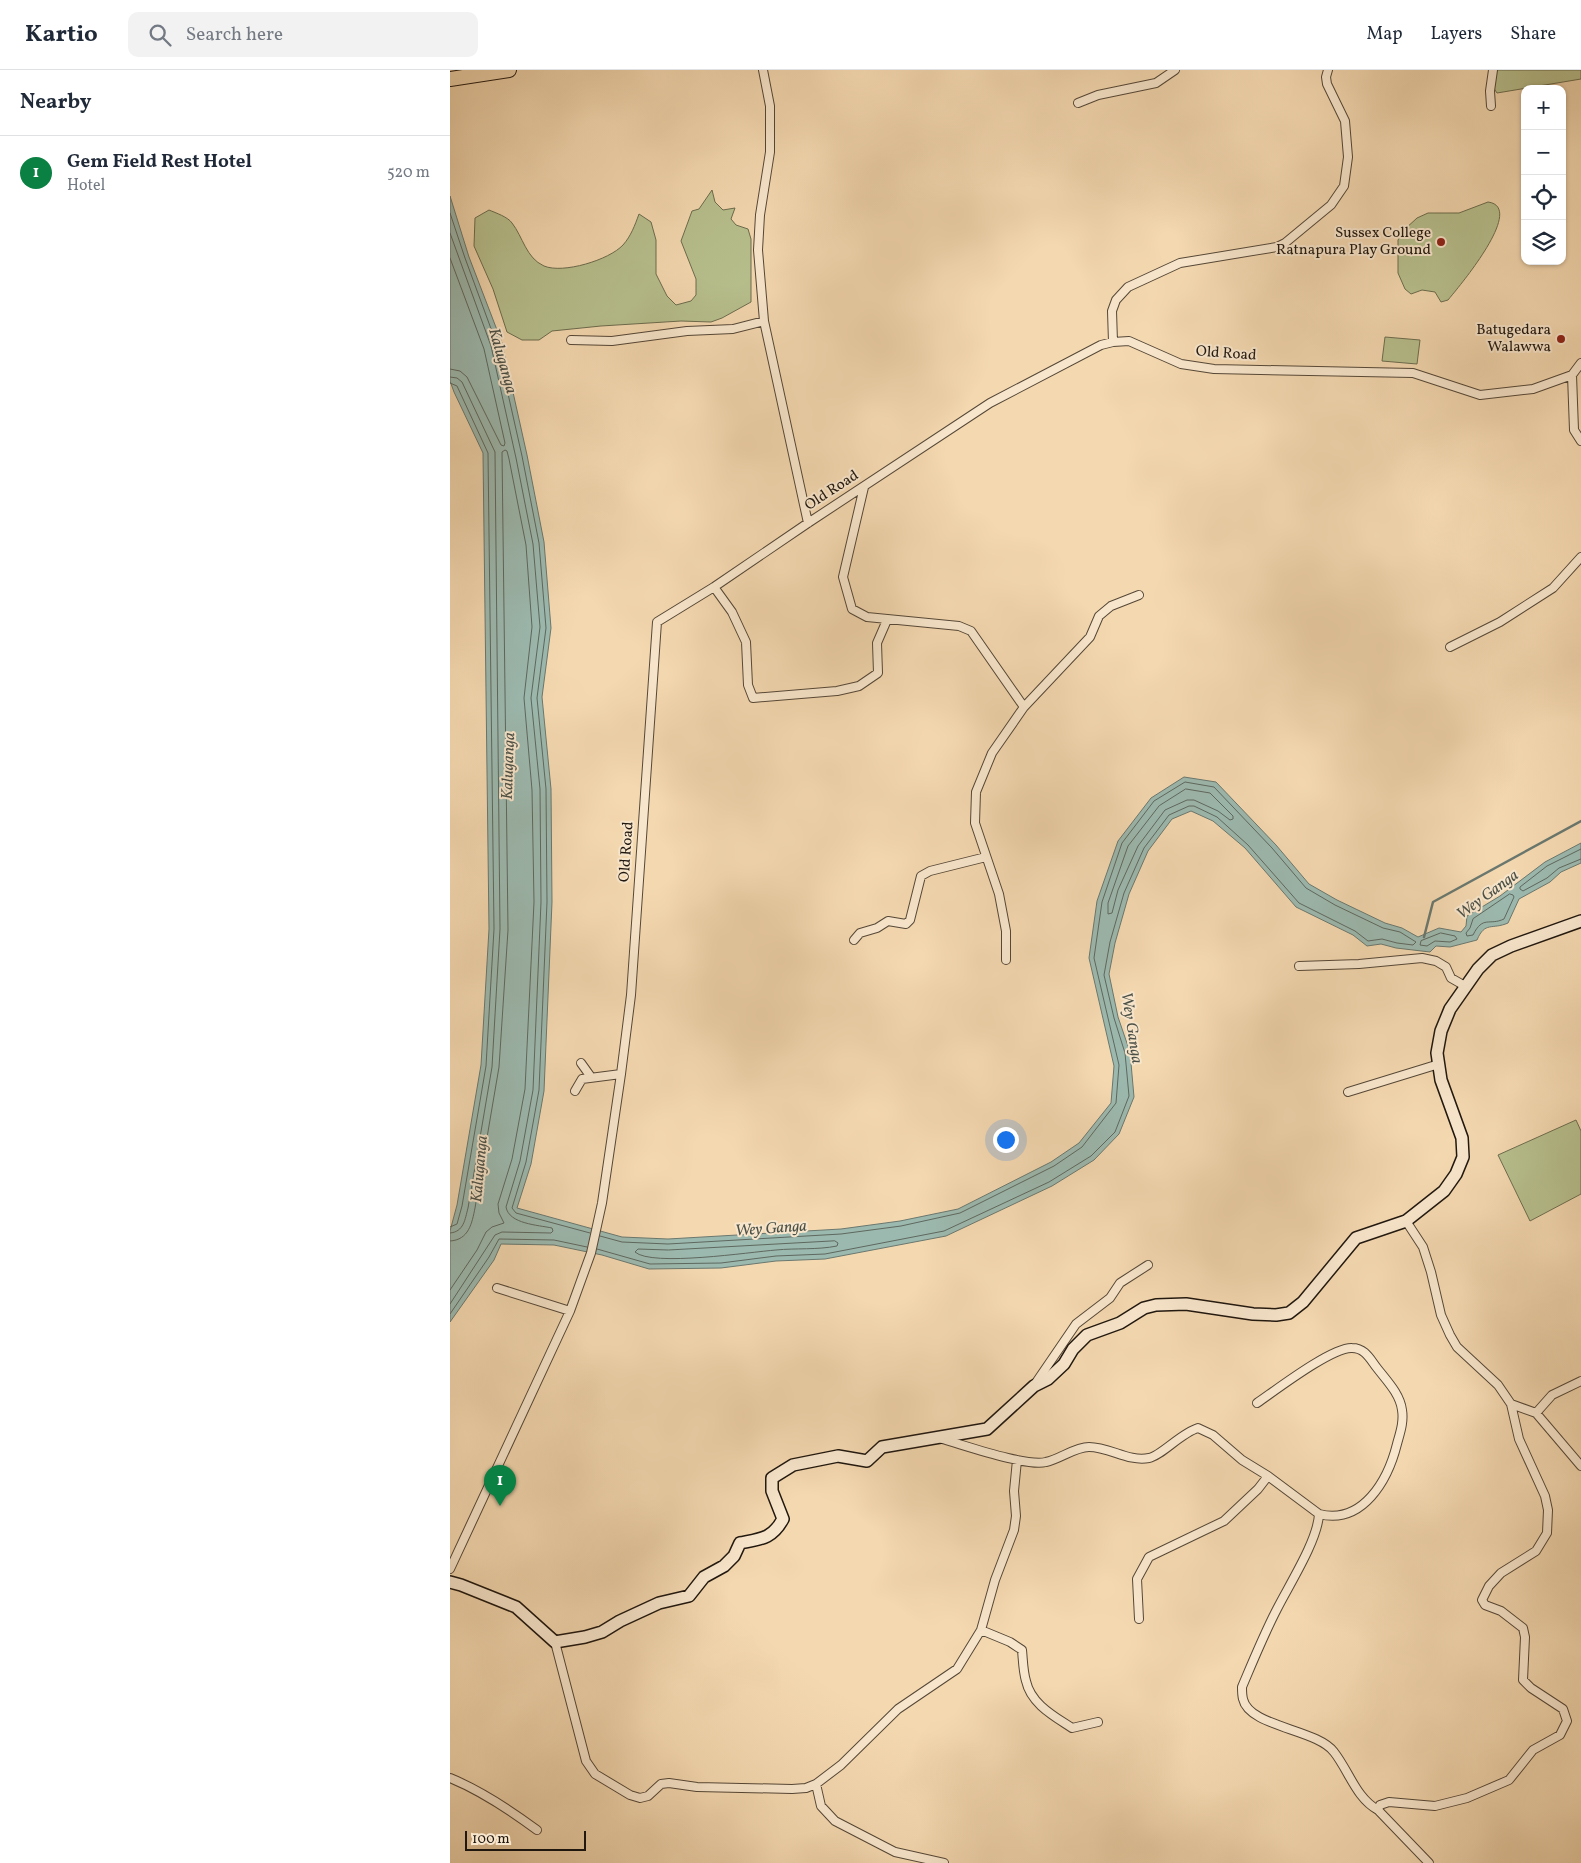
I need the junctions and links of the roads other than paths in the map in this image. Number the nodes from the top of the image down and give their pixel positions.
1 (509, 70) edge
2 (762, 70) edge
3 (1176, 70) edge
4 (1328, 70) edge
5 (1493, 70) edge
6 (450, 79) edge
7 (1078, 103) dead end
8 (1491, 106) dead end
9 (764, 321) junction
10 (571, 340) dead end
11 (1113, 342) junction
12 (1581, 363) edge
13 (1572, 375) junction
14 (1581, 441) edge
15 (864, 486) junction
16 (808, 523) junction
17 (1581, 556) edge
18 (714, 587) junction
19 (1139, 595) dead end
20 (887, 620) junction
21 (1450, 647) dead end
22 (1024, 707) junction
23 (986, 857) junction
24 (1581, 921) edge
25 (854, 940) dead end
26 (1006, 960) dead end
27 (1299, 966) dead end
28 (1466, 986) junction
29 (581, 1063) dead end
30 (1439, 1064) junction
31 (621, 1074) junction
32 (591, 1077) junction
33 (575, 1091) dead end
34 (1348, 1092) dead end
35 (1406, 1221) junction
36 (1148, 1265) dead end
37 (496, 1288) dead end
38 (570, 1311) junction
39 (1581, 1381) edge
40 (1034, 1386) junction
41 (1257, 1403) dead end
42 (1511, 1404) junction
43 (1536, 1413) junction
44 (940, 1438) junction
45 (1017, 1460) junction
46 (1581, 1466) edge
47 (1268, 1476) junction
48 (1319, 1514) junction
49 (450, 1569) edge
50 (450, 1582) edge
51 (1139, 1619) dead end
52 (981, 1630) junction
53 (555, 1642) junction
54 (1098, 1722) dead end
55 (450, 1778) edge
56 (816, 1784) junction
57 (1378, 1810) junction
58 (537, 1830) dead end
59 (944, 1863) edge
60 (1429, 1863) edge

1 - 6 highway
2 - 9 street
3 - 7 street
4 - 11 street
5 - 8 street
9 - 10 street
9 - 16 street
11 - 13 street, Old Road
11 - 15 street, Old Road
12 - 13 street
13 - 14 street
15 - 16 street, Old Road
15 - 20 street
16 - 18 street, Old Road
17 - 21 street
18 - 20 street
18 - 31 street, Old Road
19 - 22 street
20 - 22 street
22 - 23 street
23 - 25 street
23 - 26 street
24 - 28 street
27 - 28 street
28 - 30 street
29 - 32 street
30 - 34 street
30 - 35 street
31 - 32 street
31 - 38 street, Old Road
32 - 33 street
35 - 40 street
35 - 42 street
36 - 40 street
37 - 38 street
38 - 49 street, Old Road
39 - 43 street
40 - 44 street
41 - 48 street
42 - 43 street
42 - 57 street
43 - 46 street
44 - 45 street
44 - 53 street
45 - 47 street
45 - 52 street
47 - 48 street
47 - 51 street
48 - 57 street
50 - 53 street
52 - 54 street
52 - 56 street
53 - 56 street
55 - 58 street
56 - 59 street
57 - 60 street

